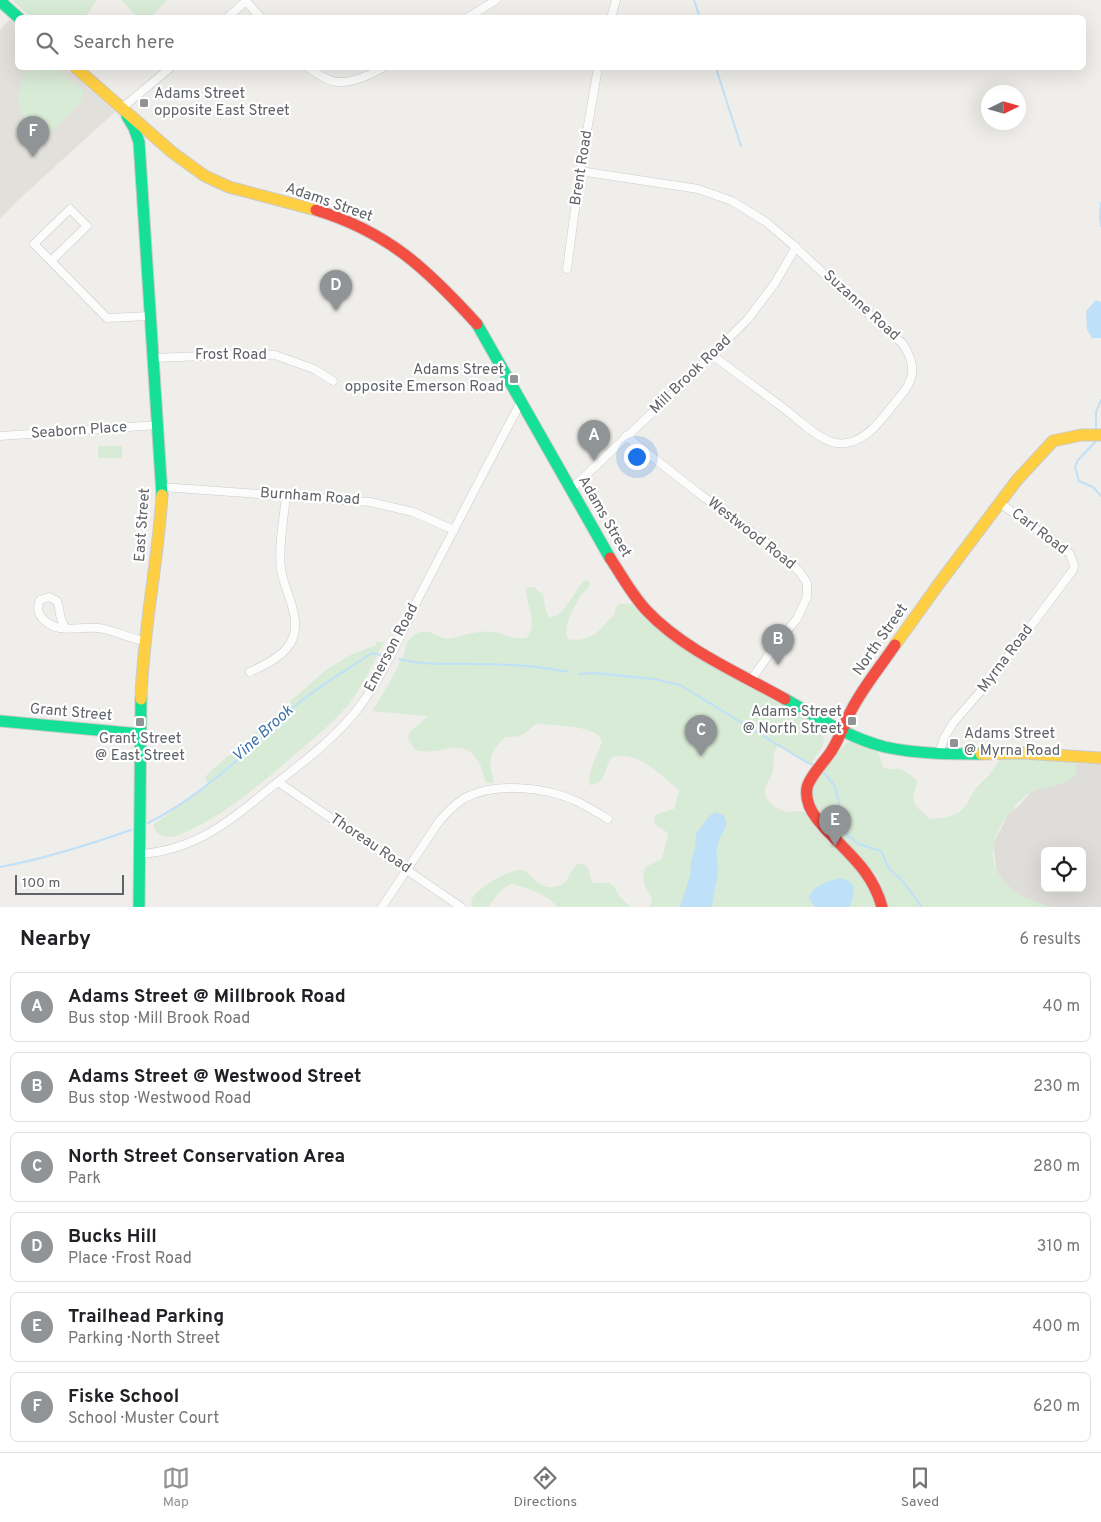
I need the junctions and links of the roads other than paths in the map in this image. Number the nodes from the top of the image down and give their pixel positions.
1 (246, 0) edge
2 (496, 0) edge
3 (616, 0) edge
4 (0, 1) edge
5 (16, 15) edge
6 (230, 15) edge
7 (258, 15) edge
8 (471, 15) edge
9 (612, 15) edge
10 (78, 70) edge
11 (168, 70) edge
12 (312, 70) edge
13 (379, 70) edge
14 (598, 70) edge
15 (122, 108) junction
16 (158, 139) junction
17 (139, 145) junction
18 (580, 171) junction
19 (796, 248) junction
20 (51, 261) junction
21 (567, 269) dead end
22 (150, 316) junction
23 (712, 355) junction
24 (154, 358) junction
25 (333, 381) dead end
26 (521, 402) junction
27 (158, 425) junction
28 (1101, 435) edge
29 (0, 436) edge
30 (626, 436) junction
31 (162, 486) junction
32 (571, 489) junction
33 (286, 496) junction
34 (1000, 503) junction
35 (454, 530) junction
36 (1074, 564) joint
37 (66, 628) junction
38 (145, 641) junction
39 (250, 672) dead end
40 (751, 680) junction
41 (0, 722) edge
42 (843, 730) junction
43 (140, 734) junction
44 (939, 754) junction
45 (1101, 758) edge
46 (278, 782) junction
47 (608, 819) dead end
48 (141, 854) junction
49 (406, 870) junction
50 (139, 907) edge
51 (382, 907) edge
52 (461, 907) edge
53 (882, 907) edge

1 - 6 street
1 - 7 street
2 - 8 street
3 - 9 street
4 - 5 street
10 - 15 street, Adams Street
11 - 15 street
12 - 13 street
14 - 18 street, Brent Road
15 - 16 street, Adams Street
15 - 17 street, East Street
16 - 17 street
16 - 26 street, Adams Street
17 - 22 street, East Street
18 - 19 street, Suzanne Road
18 - 21 street, Brent Road
19 - 23 street, Mill Brook Road
19 - 23 street, Suzanne Road
20 - 20 street
20 - 22 street
22 - 24 street, East Street
23 - 30 street, Mill Brook Road
24 - 25 street, Frost Road
24 - 27 street, East Street
26 - 32 street, Adams Street
26 - 35 street, Emerson Road
27 - 29 street, Seaborn Place
27 - 31 street, East Street
28 - 34 street, North Street
30 - 32 street, Mill Brook Road
30 - 40 street, Westwood Road
31 - 33 street, Burnham Road
31 - 38 street, East Street
32 - 40 street, Adams Street
33 - 35 street, Burnham Road
33 - 39 street
34 - 36 street, Carl Road
34 - 42 street, North Street
35 - 46 street, Emerson Road
36 - 44 street, Myrna Road
37 - 37 street
37 - 38 street
38 - 43 street, East Street
40 - 42 street, Adams Street
41 - 43 street, Grant Street
42 - 44 street, Adams Street
42 - 53 street, North Street
43 - 48 street, East Street
44 - 45 street, Adams Street
46 - 48 street, Emerson Road
46 - 49 street, Thoreau Road
47 - 49 street
48 - 50 street, East Street
49 - 51 street
49 - 52 street, Thoreau Road

